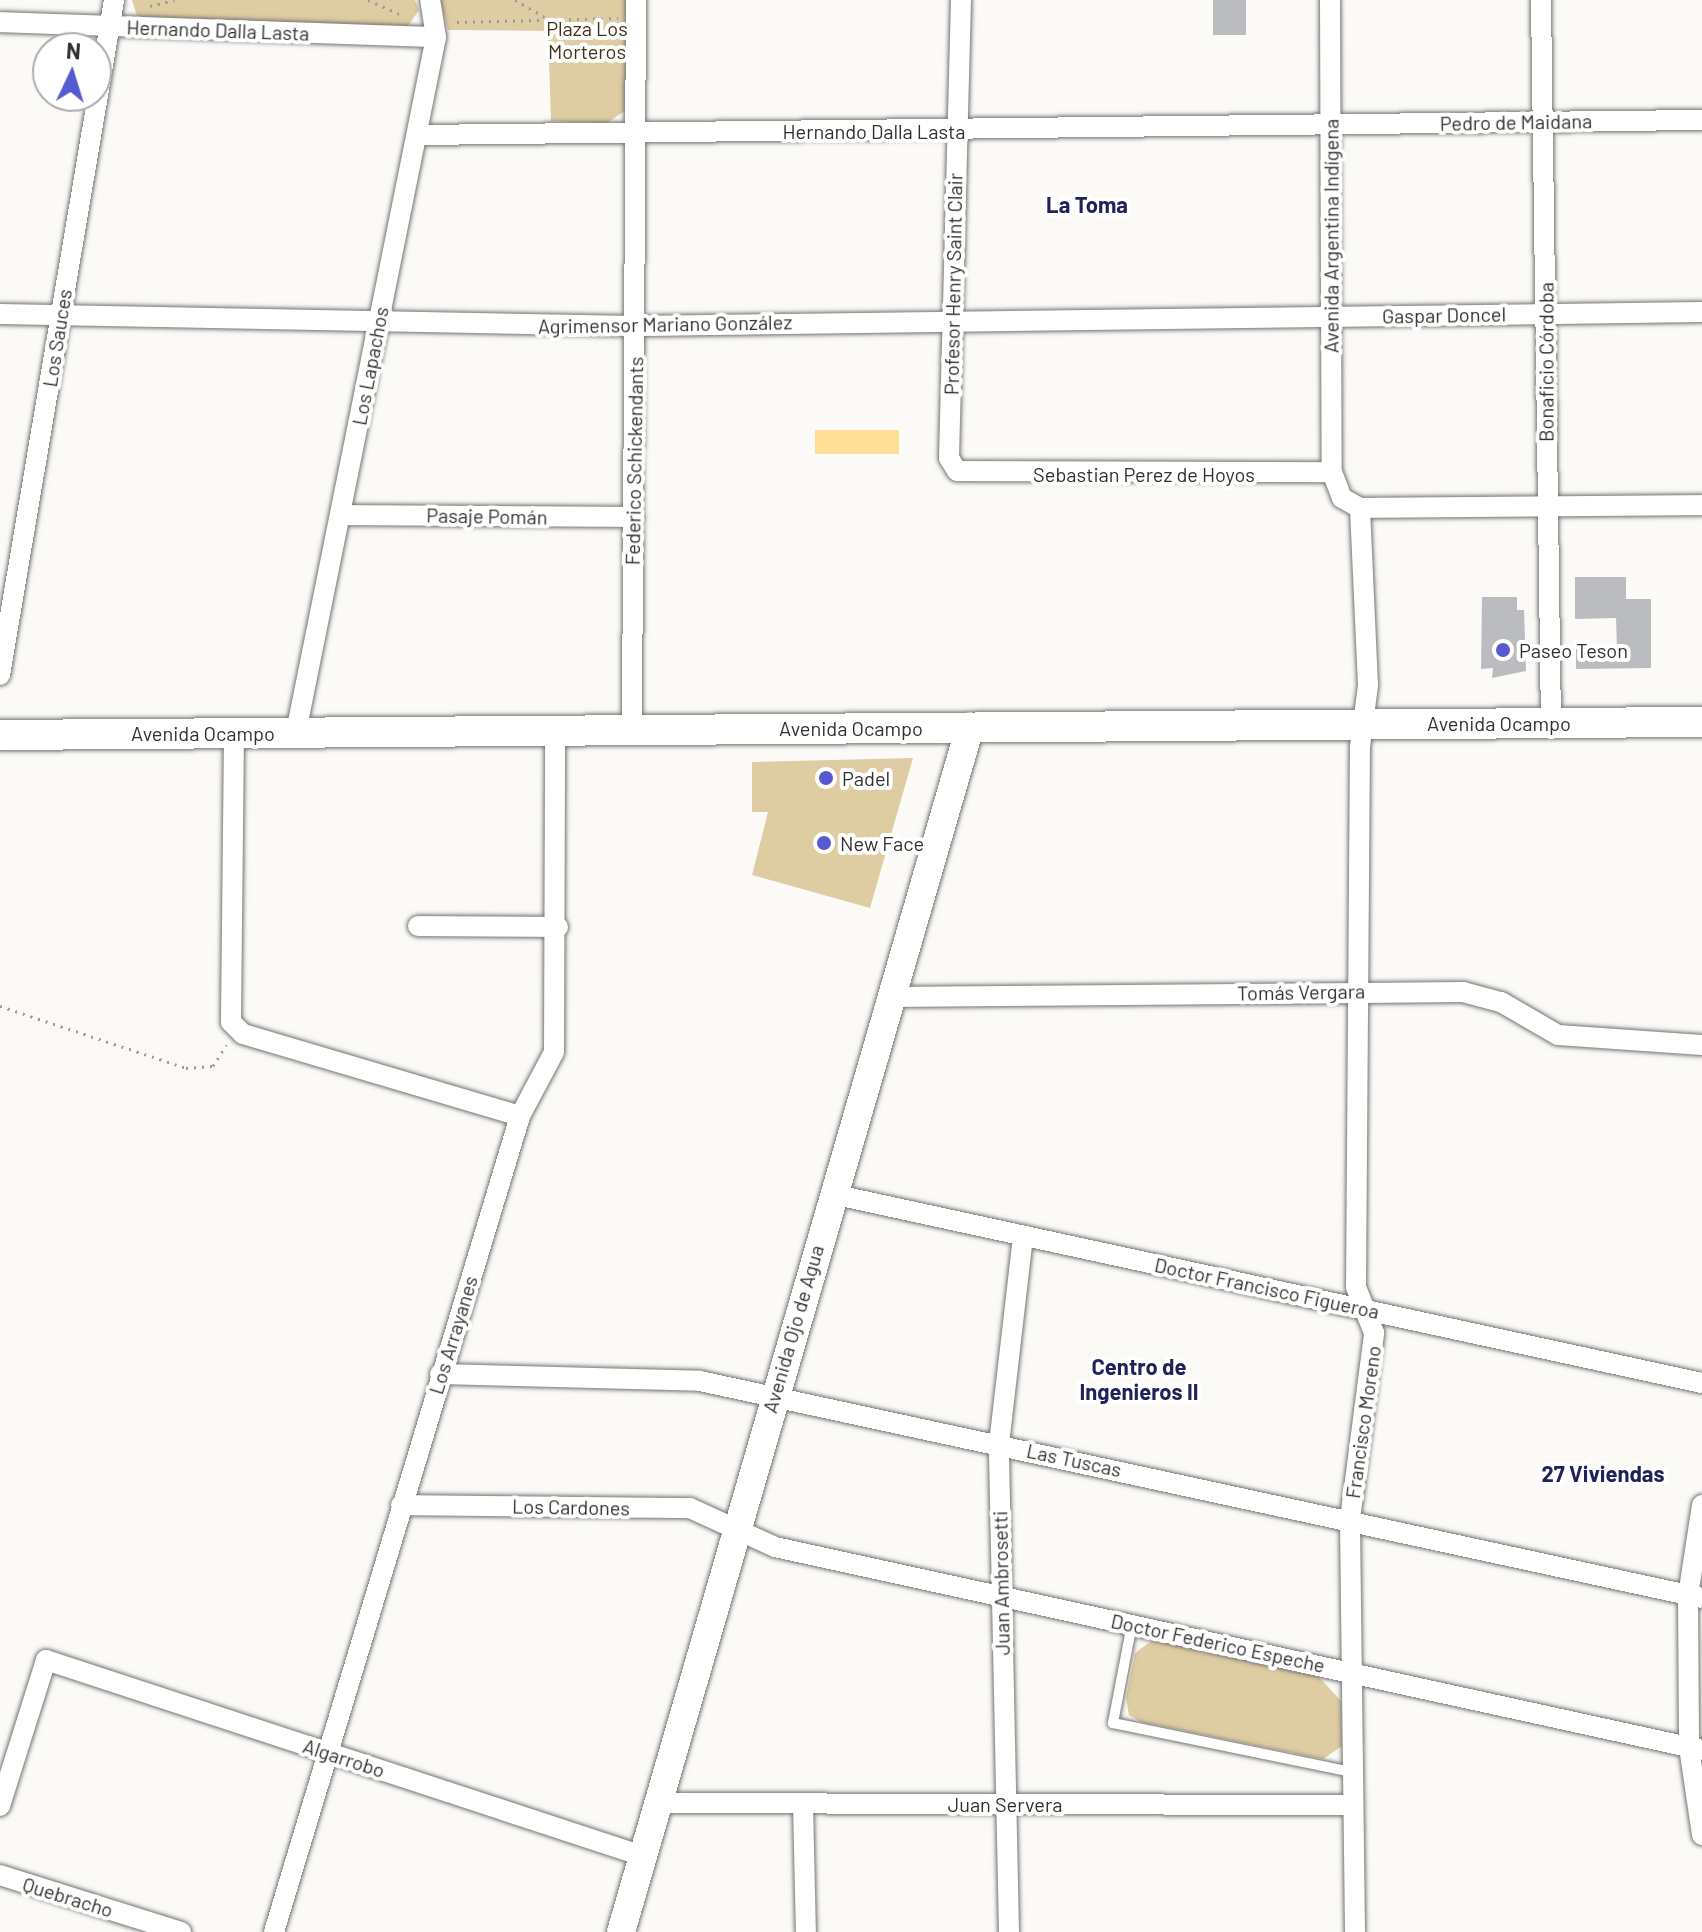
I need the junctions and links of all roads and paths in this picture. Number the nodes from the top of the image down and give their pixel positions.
1 (114, 0) edge
2 (430, 0) edge
3 (515, 0) edge
4 (636, 0) edge
5 (961, 0) edge
6 (1330, 0) edge
7 (1541, 0) edge
8 (621, 18) dead end
9 (551, 21) junction
10 (0, 22) edge
11 (457, 22) dead end
12 (107, 27) junction
13 (436, 37) junction
14 (1702, 120) edge
15 (1542, 121) junction
16 (1330, 125) junction
17 (957, 130) junction
18 (635, 133) junction
19 (417, 135) junction
20 (1702, 312) edge
21 (0, 314) edge
22 (1546, 314) junction
23 (61, 315) junction
24 (1330, 316) junction
25 (954, 320) junction
26 (379, 322) junction
27 (635, 326) junction
28 (957, 471) joint
29 (1332, 472) junction
30 (1702, 505) edge
31 (1546, 507) junction
32 (1360, 508) junction
33 (340, 515) junction
34 (634, 517) junction
35 (0, 675) edge
36 (1702, 722) edge
37 (1551, 723) junction
38 (1362, 724) junction
39 (970, 727) junction
40 (632, 730) junction
41 (555, 731) junction
42 (296, 732) junction
43 (234, 733) junction
44 (0, 735) edge
45 (418, 926) dead end
46 (558, 927) junction
47 (1357, 991) junction
48 (888, 997) junction
49 (0, 1006) edge
50 (231, 1022) junction
51 (1702, 1045) edge
52 (520, 1116) junction
53 (832, 1194) junction
54 (1023, 1235) junction
55 (1364, 1310) junction
56 (440, 1374) junction
57 (1702, 1383) edge
58 (774, 1395) junction
59 (999, 1444) junction
60 (401, 1505) junction
61 (1702, 1505) edge
62 (1350, 1519) junction
63 (735, 1532) junction
64 (1001, 1595) junction
65 (1695, 1596) edge
66 (1132, 1624) junction
67 (1349, 1672) junction
68 (1696, 1748) edge
69 (328, 1752) junction
70 (1351, 1772) junction
71 (658, 1803) junction
72 (803, 1804) junction
73 (1005, 1804) junction
74 (1352, 1805) junction
75 (0, 1806) edge
76 (1702, 1835) edge
77 (643, 1856) junction
78 (0, 1875) edge
79 (282, 1929) edge
80 (181, 1932) edge
81 (621, 1932) edge
82 (806, 1932) edge
83 (1009, 1932) edge
84 (1355, 1932) edge

1 - 12 street, Los Sauces
2 - 13 street, Los Lapachos
3 - 9 path
4 - 18 street, Federico Schickendants
5 - 17 street, Profesor Henry Saint Clair
6 - 16 street, Avenida Argentina Indígena
7 - 15 street, Bonaficio Córdoba
8 - 9 path
9 - 11 path
10 - 12 street, Hernando Dalla Lasta
12 - 13 street, Hernando Dalla Lasta
12 - 23 street, Los Sauces
13 - 19 street, Los Lapachos
14 - 15 street, Pedro de Maidana
15 - 16 street, Pedro de Maidana
15 - 22 street, Bonaficio Córdoba
16 - 17 street, Hernando Dalla Lasta
16 - 24 street, Avenida Argentina Indígena
17 - 18 street, Hernando Dalla Lasta
17 - 25 street, Profesor Henry Saint Clair
18 - 19 street, Hernando Dalla Lasta
18 - 27 street, Federico Schickendants
19 - 26 street, Los Lapachos
20 - 22 street, Gaspar Doncel
21 - 23 street, Agrimensor Mariano González
22 - 24 street, Gaspar Doncel
22 - 31 street, Bonaficio Córdoba
23 - 26 street, Agrimensor Mariano González
23 - 35 street, Los Sauces
24 - 25 street, Agrimensor Mariano González
24 - 29 street, Avenida Argentina Indígena
25 - 27 street, Agrimensor Mariano González
25 - 28 street, Profesor Henry Saint Clair
26 - 27 street, Agrimensor Mariano González
26 - 33 street, Los Lapachos
27 - 34 street, Federico Schickendants
28 - 29 street, Sebastian Perez de Hoyos
29 - 32 street
30 - 31 street
31 - 32 street
31 - 37 street, Bonaficio Córdoba
32 - 38 street
33 - 34 street, Pasaje Pomán
33 - 42 street, Los Lapachos
34 - 40 street, Federico Schickendants
36 - 37 main road, Avenida Ocampo
37 - 38 main road, Avenida Ocampo
38 - 39 main road, Avenida Ocampo
38 - 47 street, Francisco Moreno
39 - 40 main road, Avenida Ocampo
39 - 48 main road, Avenida Ojo de Agua
40 - 41 main road, Avenida Ocampo
41 - 42 main road, Avenida Ocampo
41 - 46 street, Los Arrayanes
42 - 43 main road, Avenida Ocampo
43 - 44 main road, Avenida Ocampo
43 - 50 street
45 - 46 street
46 - 52 street, Los Arrayanes
47 - 48 street, Tomás Vergara
47 - 51 street, Tomás Vergara
47 - 55 street, Francisco Moreno
48 - 53 main road, Avenida Ojo de Agua
49 - 50 path
50 - 52 street
52 - 56 street, Los Arrayanes
53 - 54 street, Doctor Francisco Figueroa
53 - 58 main road, Avenida Ojo de Agua
54 - 55 street, Doctor Francisco Figueroa
54 - 59 street, Juan Ambrosetti
55 - 57 street, Doctor Francisco Figueroa
55 - 62 street, Francisco Moreno
56 - 58 street, Las Tuscas
56 - 60 street, Los Arrayanes
58 - 59 street, Las Tuscas
58 - 63 main road, Avenida Ojo de Agua
59 - 62 street, Las Tuscas
59 - 64 street, Juan Ambrosetti
60 - 63 street, Los Cardones
60 - 69 street, Los Arrayanes
61 - 65 street
62 - 65 street, Las Tuscas
62 - 67 street, Francisco Moreno
63 - 64 street, Doctor Federico Espeche
63 - 71 main road, Avenida Ojo de Agua
64 - 66 street, Doctor Federico Espeche
64 - 73 street, Juan Ambrosetti
65 - 68 street
66 - 67 street, Doctor Federico Espeche
66 - 70 lane
67 - 68 street, Doctor Federico Espeche
67 - 70 street, Francisco Moreno
68 - 76 street
69 - 75 street, Algarrobo
69 - 77 street, Algarrobo
69 - 79 street, Los Arrayanes
70 - 74 street, Francisco Moreno
71 - 72 street, Juan Servera
71 - 77 main road, Avenida Ojo de Agua
72 - 73 street, Juan Servera
72 - 82 street
73 - 74 street, Juan Servera
73 - 83 street, Juan Ambrosetti
74 - 84 street, Francisco Moreno
77 - 81 main road, Avenida Ojo de Agua
78 - 80 street, Quebracho

